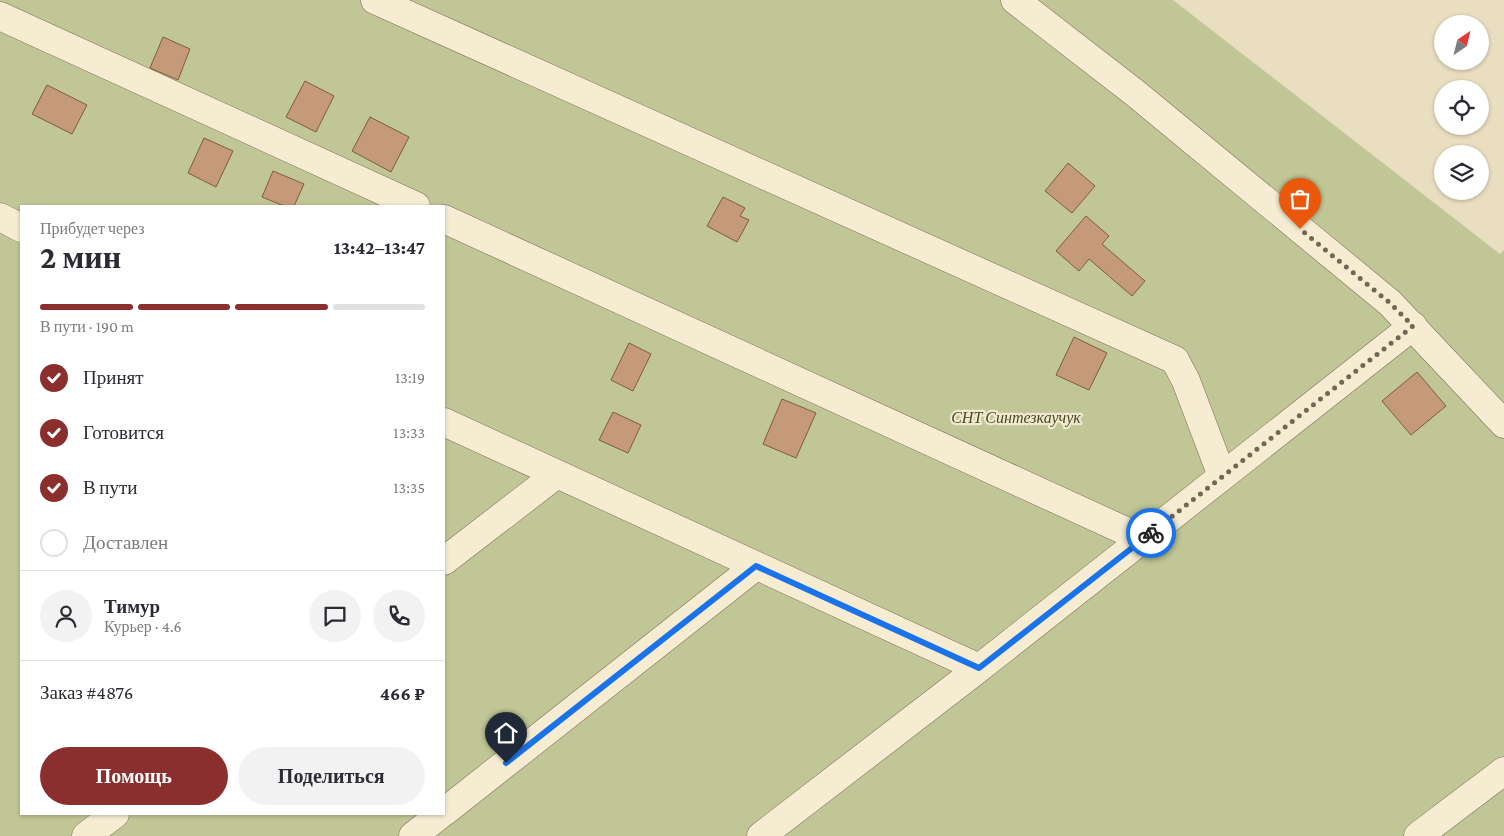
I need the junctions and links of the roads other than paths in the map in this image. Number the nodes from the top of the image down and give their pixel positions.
1 (375, 0) edge
2 (1015, 0) edge
3 (0, 16) edge
4 (414, 205) edge
5 (0, 217) edge
6 (445, 219) edge
7 (20, 227) edge
8 (1413, 326) junction
9 (445, 422) edge
10 (1504, 424) edge
11 (557, 474) junction
12 (1222, 476) junction
13 (1143, 539) junction
14 (445, 560) edge
15 (756, 566) junction
16 (979, 668) junction
17 (1500, 782) edge
18 (445, 811) edge
19 (114, 815) edge
20 (440, 815) edge
21 (86, 836) edge
22 (413, 836) edge
23 (761, 836) edge
24 (1418, 836) edge

1 - 12 street
2 - 8 street
3 - 4 street
5 - 7 street
6 - 13 street
8 - 10 street
8 - 12 street
9 - 11 street
11 - 14 street
11 - 15 street
12 - 13 street
13 - 16 street
15 - 16 street
15 - 18 street
16 - 23 street
17 - 24 street
19 - 21 street
20 - 22 street

